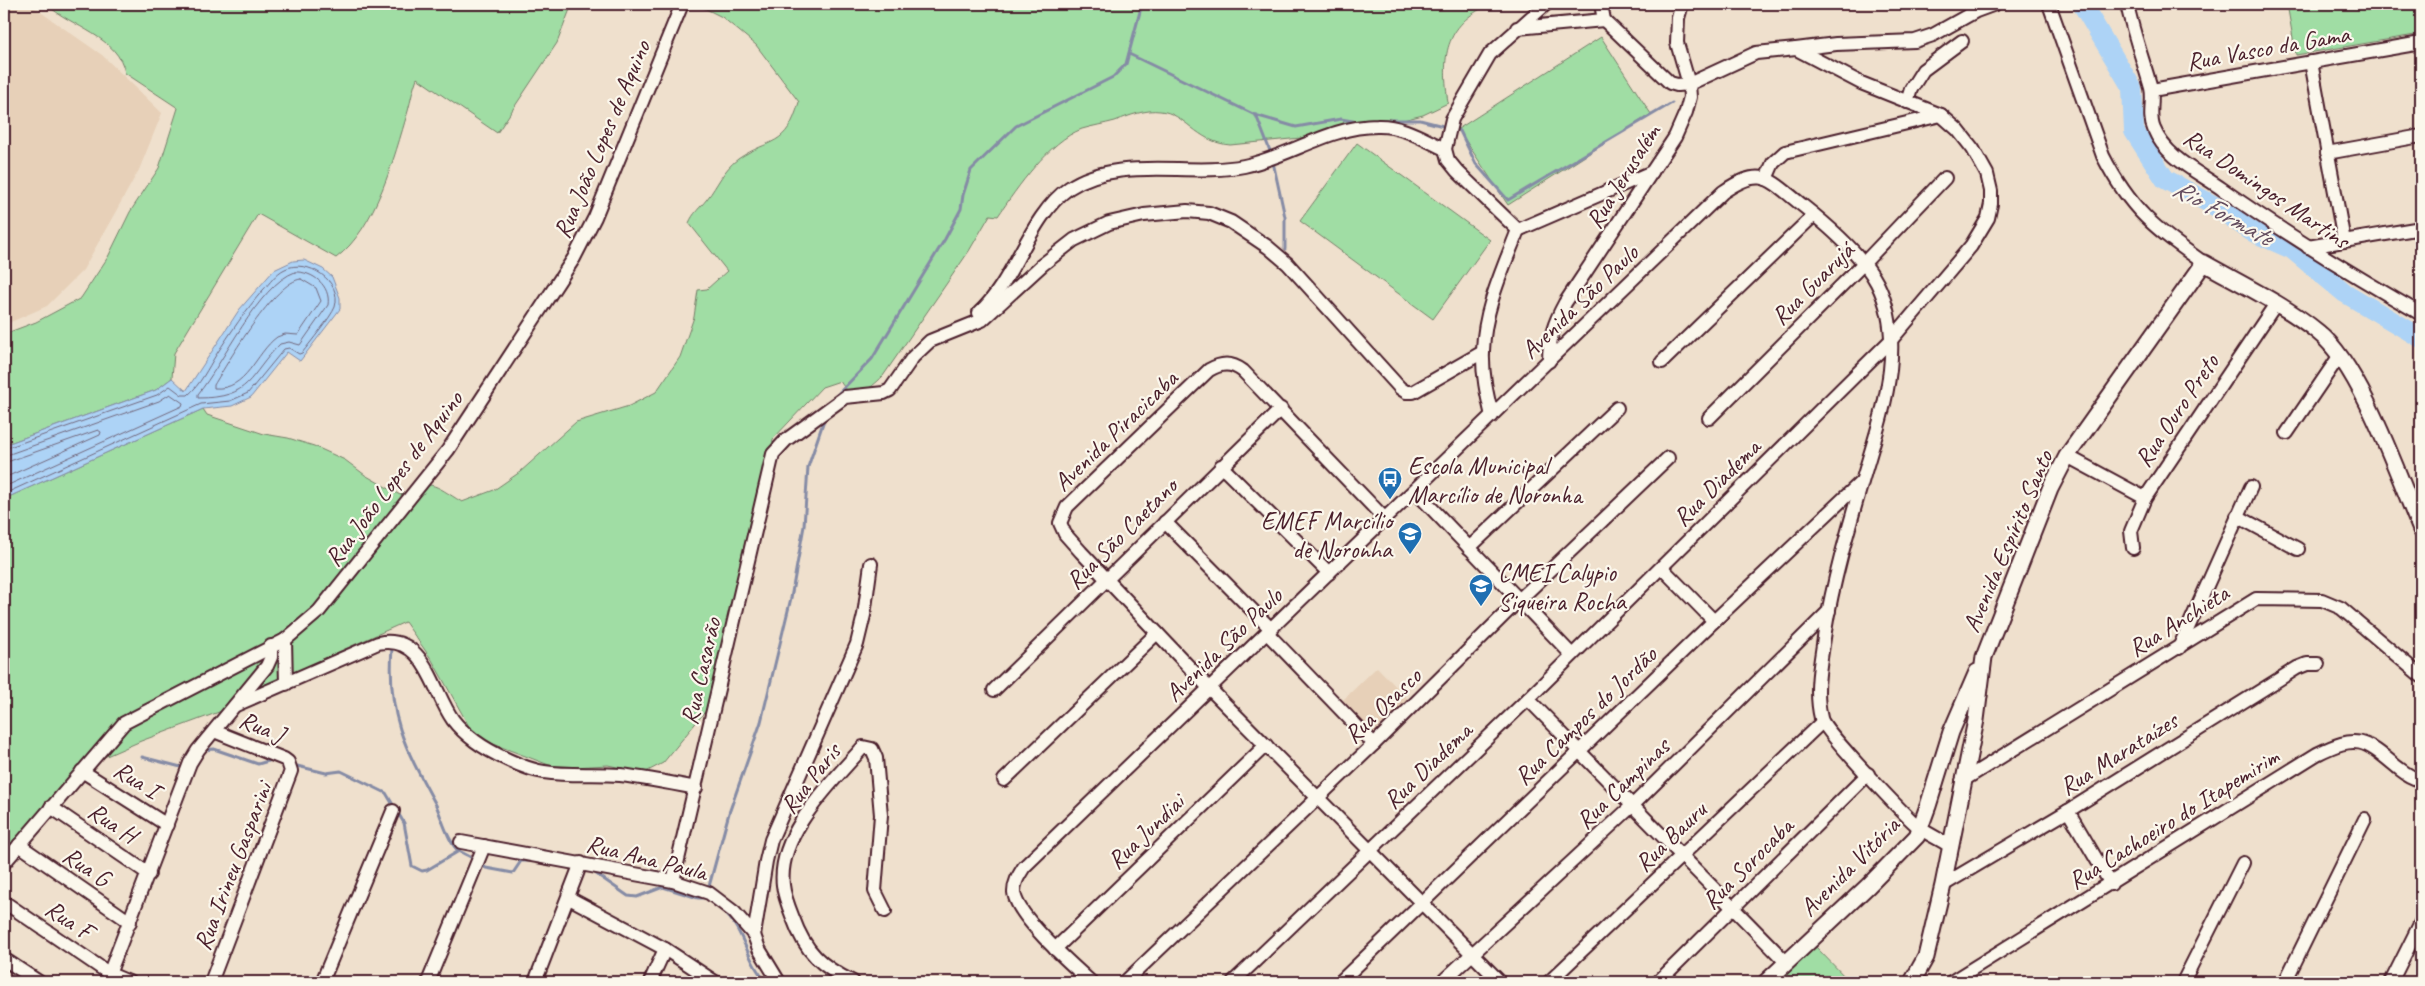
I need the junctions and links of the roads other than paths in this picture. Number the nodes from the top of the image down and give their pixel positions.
1 (682, 4) edge
2 (1546, 4) edge
3 (1602, 4) edge
4 (1682, 4) edge
5 (1995, 4) edge
6 (2049, 4) edge
7 (2127, 4) edge
8 (1604, 20) junction
9 (1516, 28) junction
10 (1962, 41) dead end
11 (2421, 43) edge
12 (1796, 49) junction
13 (2311, 62) junction
14 (1690, 84) junction
15 (2152, 90) junction
16 (1907, 102) junction
17 (1941, 115) junction
18 (2421, 136) edge
19 (1444, 149) junction
20 (2327, 153) junction
21 (1652, 172) junction
22 (1945, 178) dead end
23 (1766, 179) junction
24 (1814, 215) junction
25 (2421, 228) edge
26 (1518, 230) junction
27 (2344, 241) junction
28 (2308, 247) junction
29 (2204, 263) junction
30 (1864, 264) junction
31 (2276, 305) junction
32 (2420, 312) edge
33 (966, 325) junction
34 (1891, 340) junction
35 (1483, 352) junction
36 (2340, 355) junction
37 (1550, 361) junction
38 (1662, 362) dead end
39 (1617, 408) dead end
40 (1281, 409) junction
41 (1492, 416) junction
42 (1709, 418) dead end
43 (2287, 433) dead end
44 (2067, 456) junction
45 (1668, 458) dead end
46 (1221, 466) junction
47 (1862, 482) junction
48 (2251, 487) dead end
49 (1415, 492) junction
50 (2145, 498) junction
51 (2237, 516) junction
52 (1385, 519) junction
53 (1165, 522) junction
54 (2421, 530) edge
55 (1469, 548) junction
56 (2132, 548) dead end
57 (2298, 549) dead end
58 (871, 564) dead end
59 (1662, 568) junction
60 (1329, 573) junction
61 (1107, 580) junction
62 (1518, 601) junction
63 (1829, 611) junction
64 (1714, 621) junction
65 (1269, 631) junction
66 (1157, 633) junction
67 (285, 640) junction
68 (271, 646) junction
69 (2179, 648) junction
70 (1572, 655) junction
71 (1984, 657) junction
72 (2318, 664) dead end
73 (2421, 676) edge
74 (286, 684) junction
75 (1209, 688) junction
76 (994, 690) dead end
77 (1528, 700) junction
78 (236, 705) junction
79 (1957, 717) junction
80 (1976, 720) junction
81 (1822, 722) junction
82 (214, 730) junction
83 (1374, 744) junction
84 (1266, 745) junction
85 (1580, 752) junction
86 (291, 766) joint
87 (82, 771) junction
88 (1868, 774) junction
89 (1004, 780) dead end
90 (2421, 780) edge
91 (1962, 782) junction
92 (696, 788) junction
93 (1317, 797) junction
94 (1633, 805) junction
95 (51, 807) junction
96 (393, 811) dead end
97 (2068, 811) junction
98 (2366, 819) dead end
99 (167, 825) junction
100 (1921, 828) junction
101 (460, 842) dead end
102 (19, 845) junction
103 (484, 846) junction
104 (1950, 846) junction
105 (1371, 850) junction
106 (1682, 855) junction
107 (4, 863) edge
108 (581, 863) junction
109 (2243, 863) dead end
110 (149, 874) junction
111 (673, 881) junction
112 (2111, 884) junction
113 (1943, 885) junction
114 (569, 898) junction
115 (4, 902) edge
116 (1423, 903) junction
117 (1734, 908) junction
118 (886, 911) dead end
119 (130, 922) junction
120 (2421, 922) edge
121 (754, 935) junction
122 (665, 949) junction
123 (1055, 949) junction
124 (2421, 949) edge
125 (2407, 950) junction
126 (1472, 954) junction
127 (4, 959) edge
128 (1786, 962) junction
129 (108, 978) edge
130 (39, 982) edge
131 (129, 982) edge
132 (212, 982) edge
133 (322, 982) edge
134 (428, 982) edge
135 (535, 982) edge
136 (650, 982) edge
137 (715, 982) edge
138 (779, 982) edge
139 (853, 982) edge
140 (1091, 982) edge
141 (1125, 982) edge
142 (1233, 982) edge
143 (1340, 982) edge
144 (1442, 982) edge
145 (1500, 982) edge
146 (1550, 982) edge
147 (1658, 982) edge
148 (1766, 982) edge
149 (1912, 982) edge
150 (1952, 982) edge
151 (2183, 982) edge
152 (2285, 982) edge
153 (2392, 982) edge

1 - 67 street, Rua João Lopes de Aquino
2 - 9 street
3 - 8 street
4 - 14 street, Rua Jerusalém
5 - 12 street
6 - 29 street
7 - 15 street, Rua Domingos Martins
8 - 9 street
8 - 14 street
9 - 19 street
10 - 16 street
11 - 13 street, Rua Vasco da Gama
12 - 14 street
12 - 16 street
13 - 15 street, Rua Vasco da Gama
13 - 20 street
14 - 21 street, Rua Jerusalém
15 - 28 street, Rua Domingos Martins
16 - 17 street
17 - 23 street
17 - 34 street, Rua Diadema
18 - 20 street
19 - 26 street
19 - 33 street
20 - 27 street
21 - 26 street
21 - 37 street, Rua Jerusalém
22 - 30 street, Rua Guarujá
23 - 24 street
23 - 37 street, Avenida São Paulo
24 - 30 street
24 - 38 street, Rua Guarujá
25 - 27 street
26 - 35 street
27 - 28 street
28 - 32 street, Rua Domingos Martins
29 - 31 street
29 - 44 street, Avenida Espírito Santo
30 - 34 street
30 - 42 street, Rua Guarujá
31 - 36 street
31 - 50 street, Rua Ouro Preto
33 - 35 street, Rua Casarão
33 - 92 street, Rua Casarão
34 - 47 street
34 - 59 street, Rua Diadema
35 - 41 street
36 - 43 street
36 - 54 street
37 - 41 street, Avenida São Paulo
39 - 55 street
40 - 46 street, Rua São Caetano
40 - 52 street, Avenida Piracicaba
40 - 61 street, Avenida Piracicaba
41 - 49 street, Avenida São Paulo
44 - 50 street
44 - 71 street, Avenida Espírito Santo
45 - 62 street, Rua Osasco
46 - 53 street, Rua São Caetano
46 - 60 street
47 - 63 street
47 - 64 street, Rua Campos do Jordão
48 - 51 street
49 - 52 street, Avenida São Paulo
49 - 55 street
50 - 56 street, Rua Ouro Preto
51 - 57 street
51 - 69 street
52 - 60 street, Avenida São Paulo
53 - 61 street, Rua São Caetano
53 - 65 street
55 - 62 street
58 - 121 street
59 - 64 street
59 - 70 street, Rua Diadema
60 - 65 street, Avenida São Paulo
61 - 66 street, Avenida Piracicaba
61 - 76 street, Rua São Caetano
62 - 70 street
62 - 83 street, Rua Osasco
63 - 81 street
63 - 94 street, Rua Campinas
64 - 85 street, Rua Campos do Jordão
65 - 75 street, Avenida São Paulo
65 - 83 street
66 - 75 street, Avenida Piracicaba
66 - 89 street
67 - 68 street, Rua João Lopes de Aquino
67 - 74 street
68 - 78 street
68 - 87 street, Rua João Lopes de Aquino
69 - 73 street, Rua Anchieta
69 - 91 street, Rua Anchieta
70 - 77 street, Rua Diadema
71 - 79 street, Avenida Vitória
71 - 80 street, Avenida Espírito Santo
72 - 97 street, Rua Marataízes
74 - 78 street
74 - 92 street
75 - 84 street, Avenida Piracicaba
75 - 123 street, Avenida São Paulo
77 - 85 street
77 - 105 street, Rua Diadema
78 - 82 street
79 - 80 street
79 - 100 street, Avenida Vitória
80 - 91 street, Avenida Espírito Santo
81 - 88 street
81 - 106 street, Rua Bauru
82 - 86 street, Rua J
82 - 99 street
83 - 93 street, Rua Osasco
84 - 93 street, Avenida Piracicaba
84 - 123 street, Rua Jundiai
85 - 94 street
85 - 116 street, Rua Campos do Jordão
86 - 132 street, Rua Irineu Gasparini
87 - 95 street, Rua João Lopes de Aquino
87 - 99 street, Rua I
88 - 100 street
88 - 117 street, Rua Sorocaba
90 - 112 street, Rua Cachoeiro do Itapemirim
91 - 104 street, Avenida Espírito Santo
92 - 111 street, Rua Casarão
93 - 105 street, Avenida Piracicaba
93 - 141 street, Rua Osasco
94 - 106 street
94 - 126 street, Rua Campinas
95 - 102 street, Rua João Lopes de Aquino
95 - 110 street, Rua H
96 - 133 street
97 - 112 street
97 - 113 street, Rua Marataízes
98 - 152 street
99 - 110 street
100 - 104 street
100 - 128 street, Avenida Vitória
101 - 103 street, Rua Ana Paula
102 - 107 street, Rua João Lopes de Aquino
102 - 119 street, Rua G
103 - 108 street, Rua Ana Paula
103 - 134 street
104 - 113 street, Avenida Espírito Santo
105 - 116 street, Avenida Piracicaba
105 - 142 street, Rua Diadema
106 - 117 street
106 - 146 street, Rua Bauru
108 - 111 street, Rua Ana Paula
108 - 114 street
109 - 151 street
110 - 119 street
111 - 121 street, Rua Ana Paula
112 - 150 street, Rua Cachoeiro do Itapemirim
113 - 149 street, Avenida Espírito Santo
114 - 122 street
114 - 135 street
115 - 129 street, Rua F
116 - 126 street, Avenida Piracicaba
116 - 143 street, Rua Campos do Jordão
117 - 128 street
117 - 147 street, Rua Sorocaba
118 - 139 street, Rua Paris
119 - 129 street
120 - 125 street
121 - 138 street, Rua Ana Paula
122 - 136 street
122 - 137 street
123 - 140 street, Avenida São Paulo
124 - 125 street
125 - 153 street
126 - 144 street, Rua Campinas
126 - 145 street, Avenida Piracicaba
127 - 130 street
128 - 148 street, Avenida Vitória
129 - 131 street, Rua F

